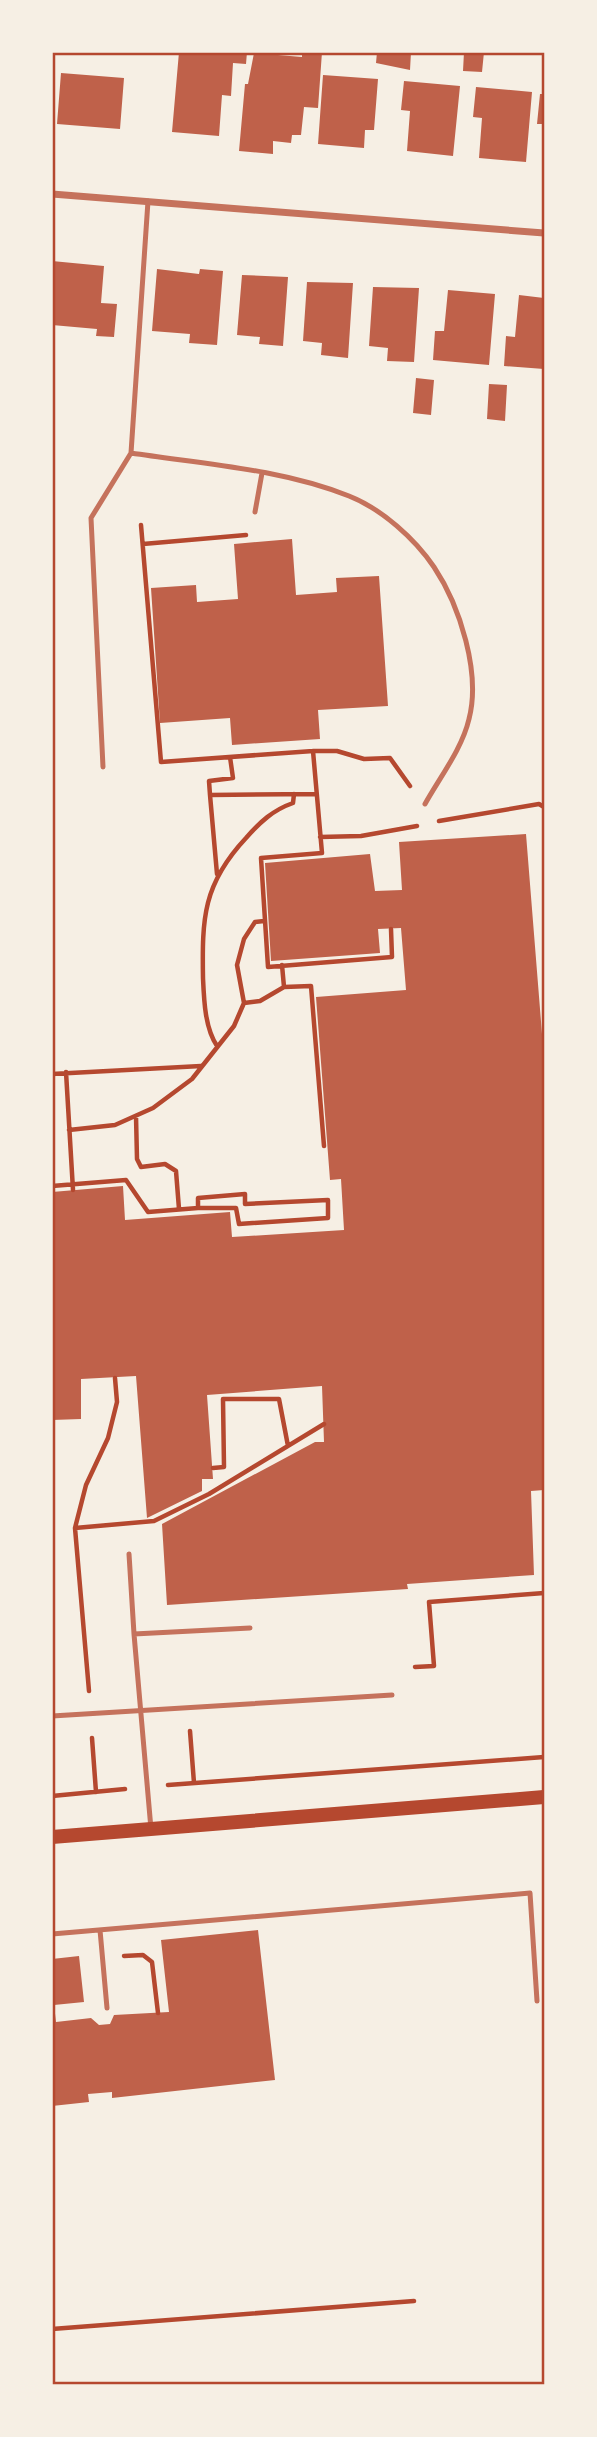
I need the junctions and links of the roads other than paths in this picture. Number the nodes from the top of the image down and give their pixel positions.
1 (52, 194) edge
2 (148, 201) junction
3 (544, 233) edge
4 (131, 453) junction
5 (262, 473) junction
6 (255, 512) road end
7 (103, 767) dead end
8 (425, 804) dead end
9 (129, 1554) dead end
10 (250, 1628) dead end
11 (134, 1634) junction
12 (392, 1695) dead end
13 (141, 1712) junction
14 (52, 1716) edge
15 (544, 1797) edge
16 (151, 1829) junction
17 (52, 1837) edge
18 (100, 1930) junction
19 (52, 1934) edge
20 (537, 2001) dead end
21 (107, 2008) dead end

1 - 2 street
2 - 3 street
2 - 4 lane
4 - 5 lane
4 - 7 lane
5 - 6 lane
5 - 8 lane
9 - 11 lane
10 - 11 lane
11 - 13 lane
12 - 13 lane
13 - 14 lane
13 - 16 lane
15 - 16 main road
16 - 17 main road
18 - 19 lane
18 - 20 lane
18 - 21 lane

